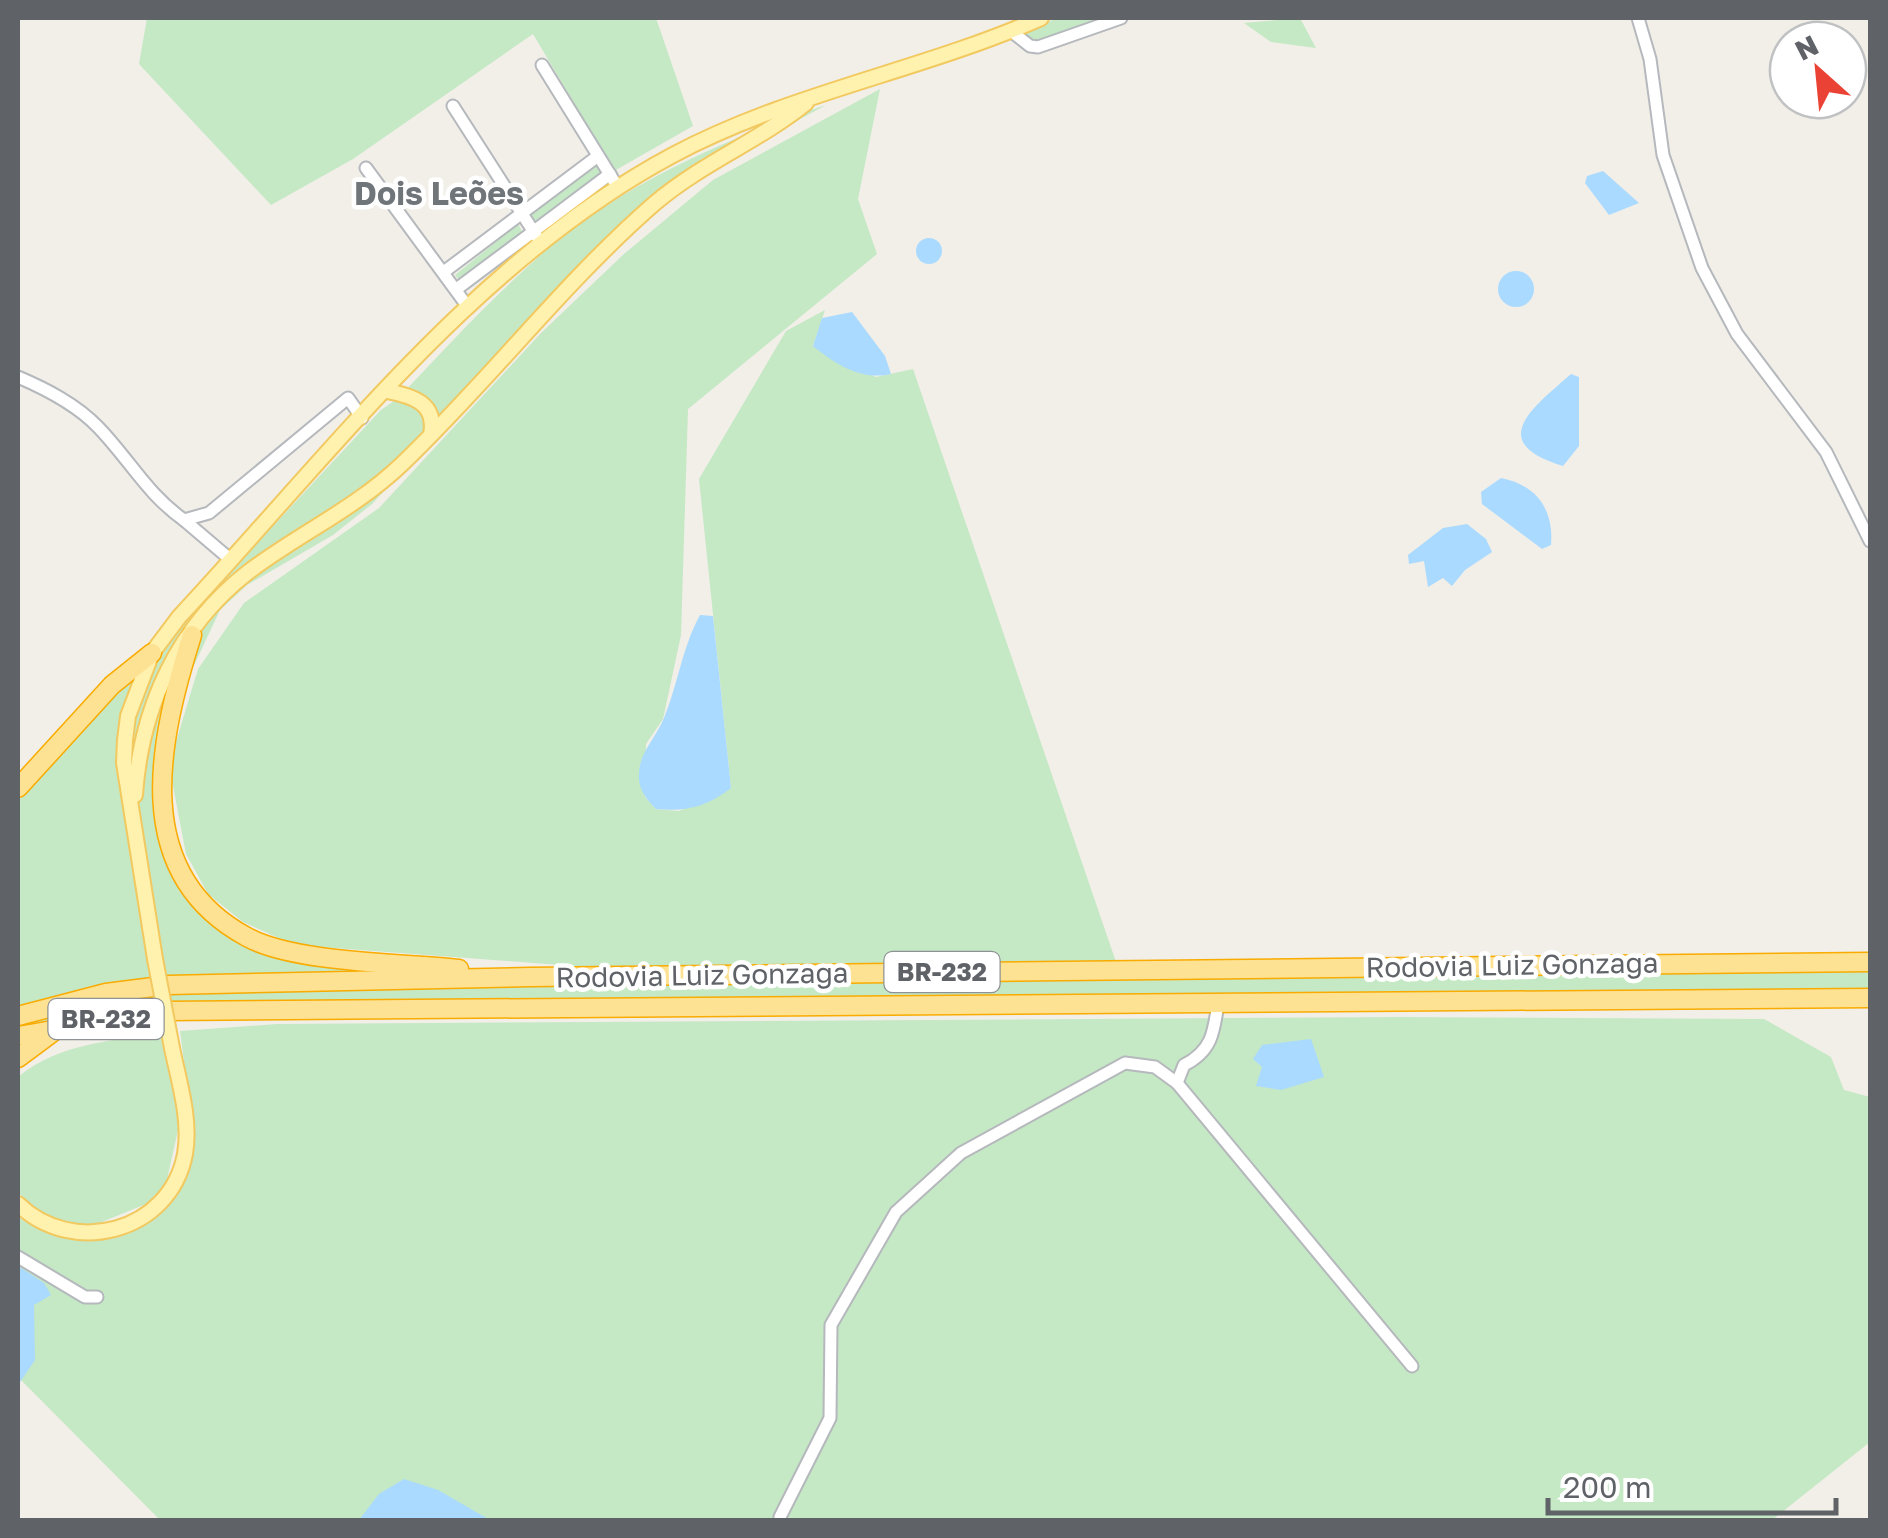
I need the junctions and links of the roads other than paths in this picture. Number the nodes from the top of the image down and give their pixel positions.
1 (1041, 18) edge
2 (1121, 18) edge
3 (1638, 18) edge
4 (1011, 31) junction
5 (542, 66) dead end
6 (806, 102) junction
7 (453, 106) dead end
8 (598, 156) junction
9 (366, 168) dead end
10 (614, 180) junction
11 (520, 214) junction
12 (537, 237) junction
13 (445, 270) junction
14 (458, 288) junction
15 (468, 307) junction
16 (18, 377) edge
17 (387, 391) junction
18 (362, 418) junction
19 (430, 436) junction
20 (184, 520) junction
21 (1870, 541) edge
22 (231, 560) junction
23 (192, 635) junction
24 (152, 653) junction
25 (18, 788) edge
26 (134, 806) junction
27 (1870, 962) edge
28 (530, 977) junction
29 (1870, 998) edge
30 (1218, 1003) junction
31 (18, 1016) edge
32 (62, 1026) junction
33 (18, 1036) edge
34 (18, 1058) edge
35 (1177, 1082) junction
36 (18, 1204) edge
37 (18, 1257) edge
38 (97, 1297) dead end
39 (1412, 1366) dead end
40 (780, 1517) dead end

1 - 4 main road
2 - 4 street
3 - 21 street
4 - 6 main road
5 - 8 street
6 - 10 main road
6 - 19 main road
7 - 11 street
8 - 10 street
8 - 11 street
9 - 13 street
10 - 12 main road
11 - 12 street
11 - 13 street
12 - 14 street
12 - 15 main road
13 - 14 street
14 - 15 street
15 - 17 main road
16 - 20 street
17 - 18 main road
17 - 19 main road
18 - 20 street
18 - 22 main road
19 - 23 main road
20 - 22 street
22 - 24 main road
23 - 26 main road
23 - 28 highway
24 - 25 highway
24 - 26 main road
26 - 36 main road, bridge
27 - 28 highway, Rodovia Luiz Gonzaga / BR-232
28 - 31 highway, Rodovia Luiz Gonzaga / BR-232
29 - 30 highway, Rodovia Luiz Gonzaga / BR-232
30 - 32 highway, Rodovia Luiz Gonzaga / BR-232
30 - 35 street
32 - 33 highway, Rodovia Luiz Gonzaga / BR-232
32 - 34 highway
35 - 39 street
35 - 40 street
37 - 38 street

